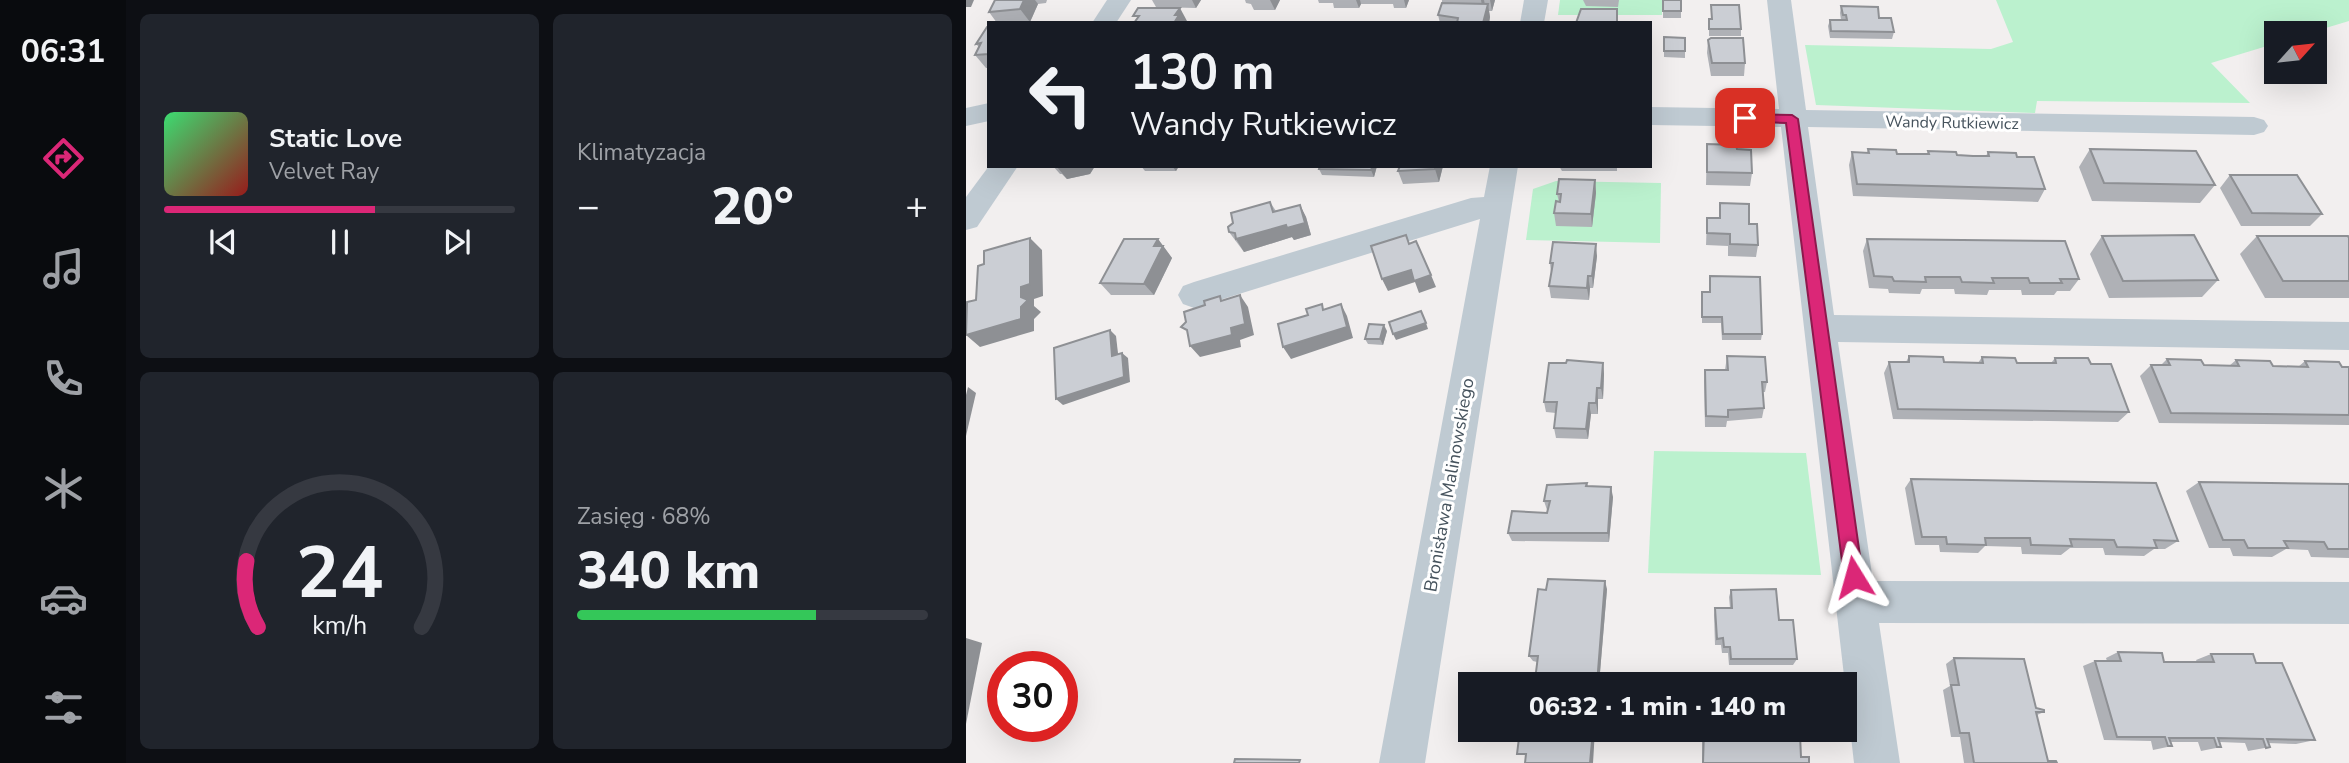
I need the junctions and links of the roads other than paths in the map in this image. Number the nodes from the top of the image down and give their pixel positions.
1 (1119, 0) edge
2 (1536, 0) edge
3 (1779, 0) edge
4 (1105, 21) edge
5 (1532, 21) edge
6 (987, 112) edge
7 (1652, 116) edge
8 (966, 117) edge
9 (1792, 119) junction
10 (2254, 126) dead end
11 (1003, 168) edge
12 (1504, 168) edge
13 (1496, 207) junction
14 (966, 219) edge
15 (1194, 295) dead end
16 (1819, 328) junction
17 (2349, 336) edge
18 (1857, 602) junction
19 (2349, 603) edge
20 (1402, 763) edge
21 (1877, 763) edge

1 - 4 street
2 - 5 street
3 - 9 street
6 - 8 street
7 - 9 street, Wandy Rutkiewicz
9 - 10 street, Wandy Rutkiewicz
9 - 16 street
11 - 14 street
12 - 13 street, Bronisława Malinowskiego
13 - 15 street
13 - 20 street, Bronisława Malinowskiego
16 - 17 street
16 - 18 street
18 - 19 street
18 - 21 street

